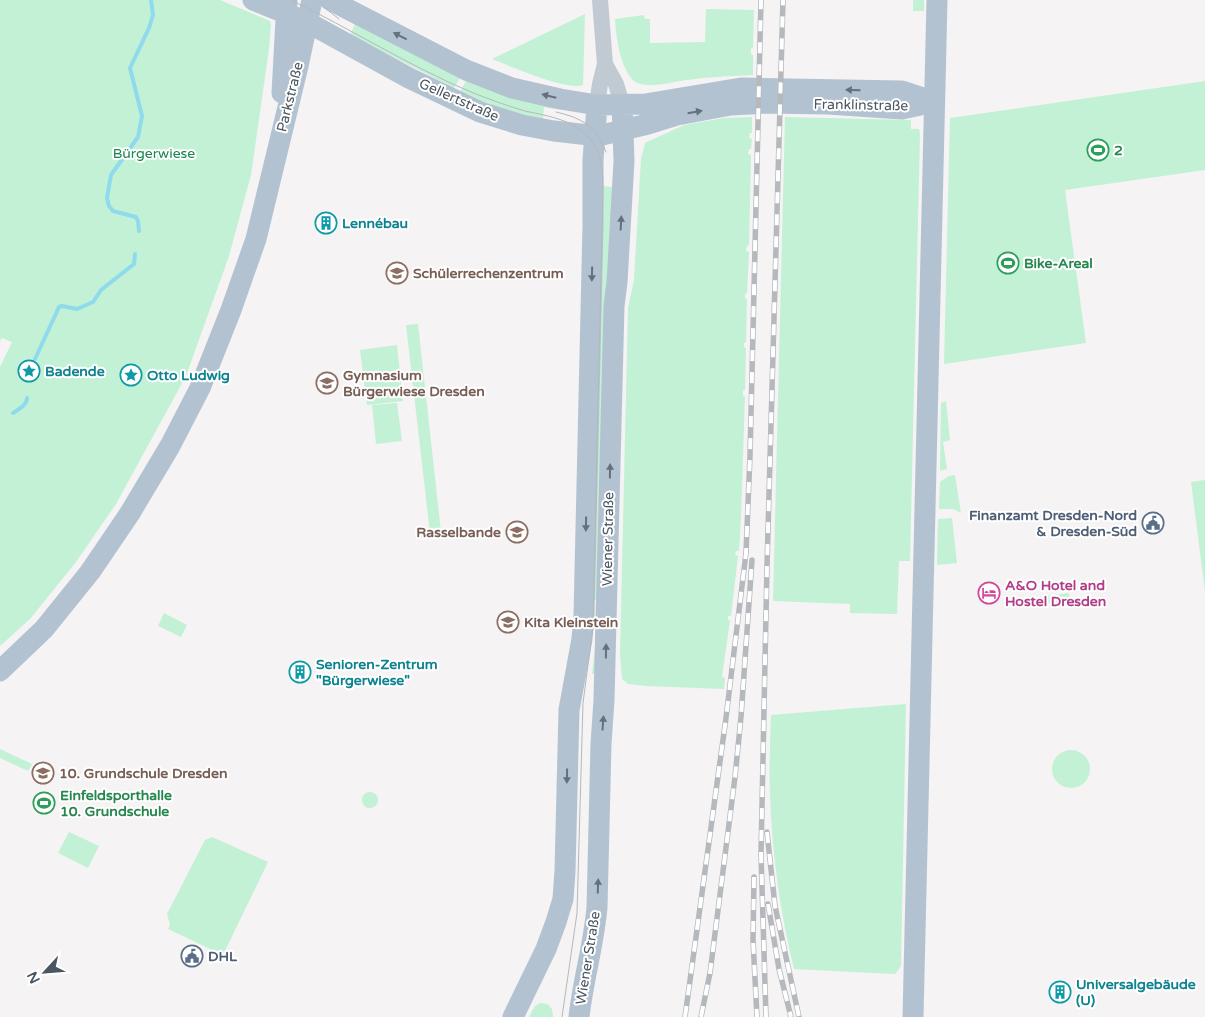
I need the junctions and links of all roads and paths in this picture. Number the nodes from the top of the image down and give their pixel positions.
1 (253, 0) edge
2 (312, 0) edge
3 (330, 0) edge
4 (600, 0) edge
5 (937, 0) edge
6 (286, 7) edge
7 (307, 22) junction
8 (605, 64) junction
9 (934, 102) junction
10 (622, 104) junction
11 (597, 105) junction
12 (624, 131) junction
13 (593, 136) junction
14 (280, 138) junction
15 (0, 671) edge
16 (512, 1017) edge
17 (579, 1017) edge
18 (913, 1017) edge

1 - 6 main road, Gellertstraße
2 - 7 main road, Parkstraße
11 -> 3 main road
4 - 8 street, Wiener Straße
5 - 9 main road
6 - 7 main road, Gellertstraße
6 - 14 main road, Parkstraße
7 - 13 main road, Gellertstraße
7 - 14 main road, Parkstraße
8 - 10 street, Wiener Straße
8 - 11 street, Wiener Straße
9 -> 10 main road, Franklinstraße
12 -> 9 main road, Franklinstraße
9 - 18 main road
10 - 11 main road
10 - 12 main road, Wiener Straße
11 - 13 main road, Wiener Straße
12 - 13 main road, Gellertstraße
17 -> 12 main road, Wiener Straße
13 -> 16 main road, Wiener Straße
14 - 15 main road

